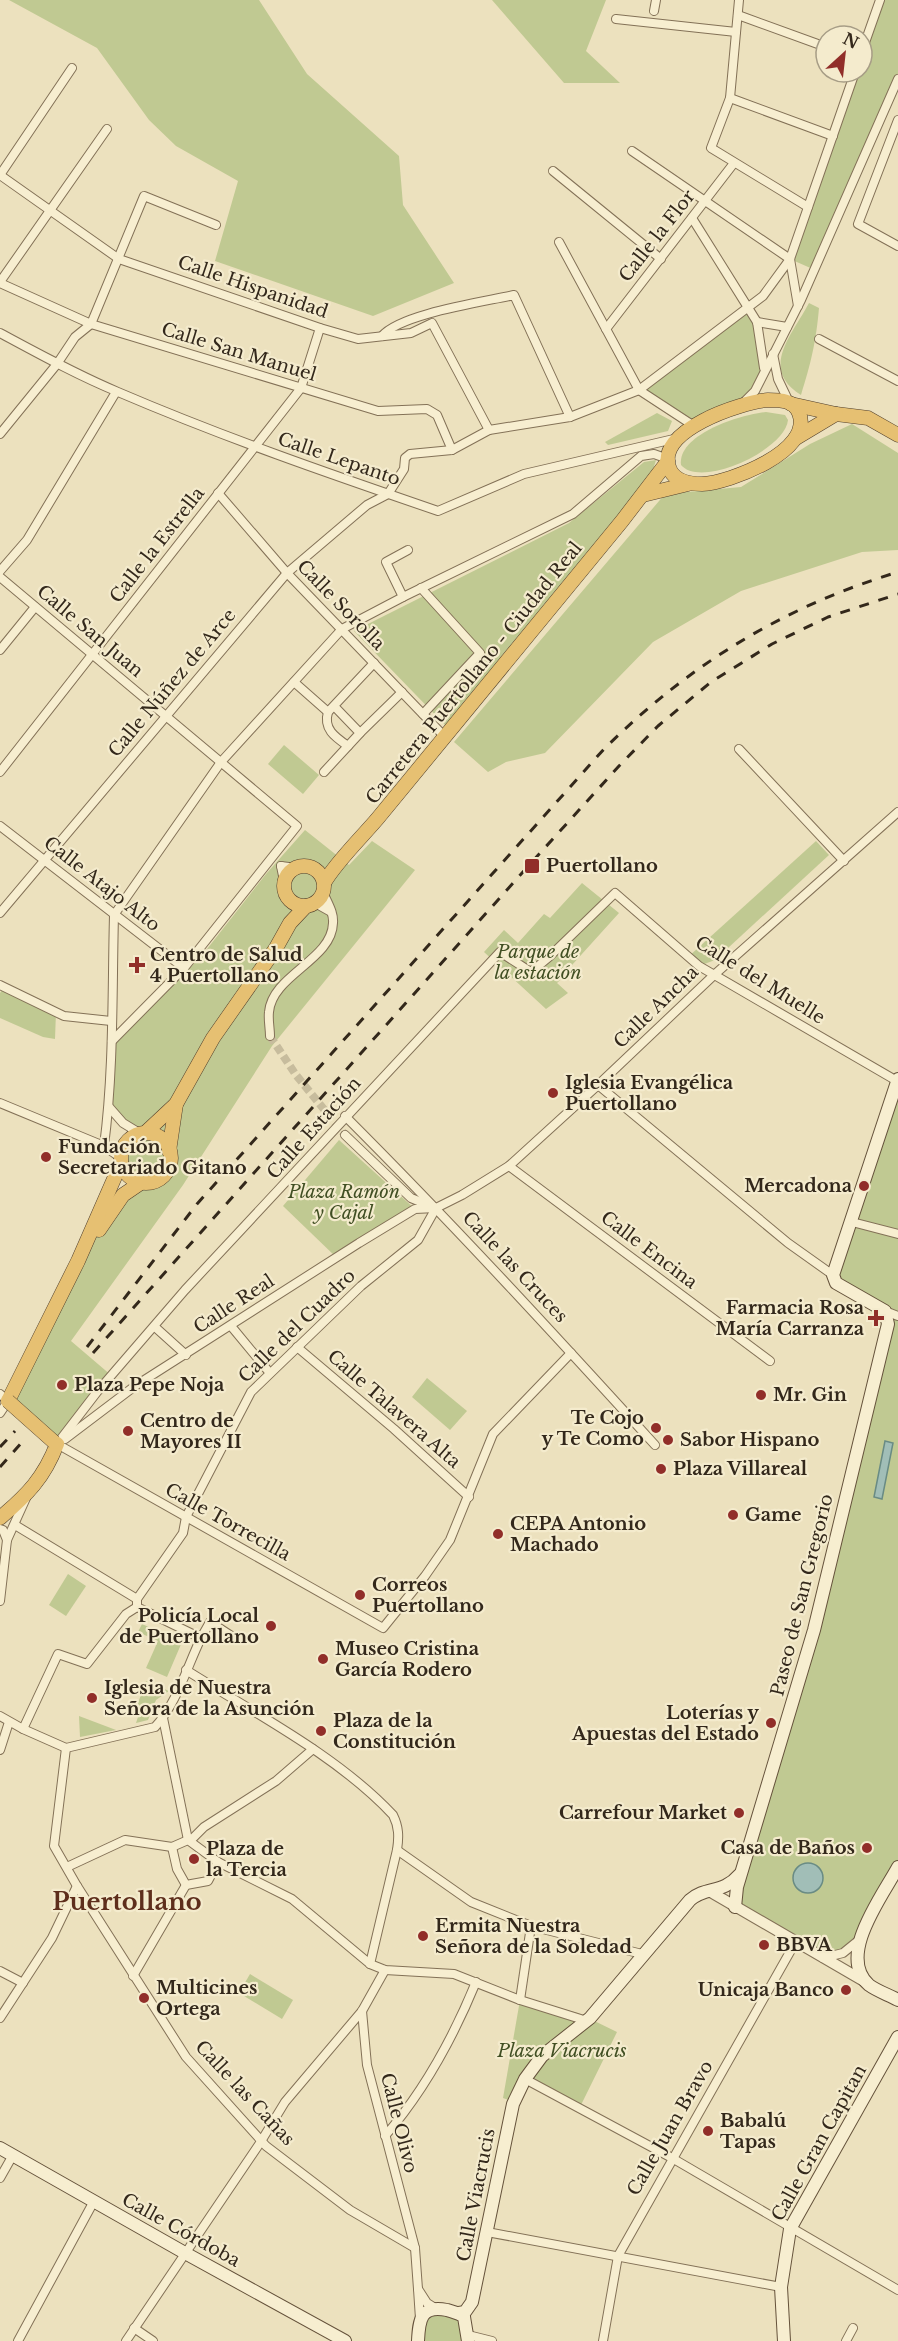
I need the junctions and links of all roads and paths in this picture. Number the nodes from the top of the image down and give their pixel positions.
1 (656, 0) edge
2 (739, 0) edge
3 (880, 0) edge
4 (654, 11) dead end
5 (738, 15) junction
6 (616, 19) dead end
7 (872, 24) edge
8 (736, 32) junction
9 (814, 43) edge
10 (72, 68) dead end
11 (898, 79) edge
12 (851, 84) edge
13 (730, 98) junction
14 (898, 120) edge
15 (107, 129) dead end
16 (833, 136) junction
17 (632, 151) dead end
18 (734, 163) junction
19 (553, 171) dead end
20 (0, 175) edge
21 (705, 203) junction
22 (808, 207) junction
23 (51, 211) junction
24 (692, 218) junction
25 (216, 225) dead end
26 (560, 243) dead end
27 (898, 246) edge
28 (120, 259) junction
29 (661, 259) junction
30 (790, 259) junction
31 (0, 282) edge
32 (798, 306) junction
33 (747, 309) junction
34 (757, 322) junction
35 (91, 324) junction
36 (787, 327) junction
37 (320, 328) junction
38 (606, 329) junction
39 (0, 333) edge
40 (382, 336) junction
41 (819, 339) dead end
42 (773, 354) junction
43 (57, 364) junction
44 (764, 369) junction
45 (898, 381) edge
46 (301, 388) junction
47 (639, 390) junction
48 (116, 392) junction
49 (790, 403) junction
50 (742, 404) junction
51 (836, 414) junction
52 (570, 417) junction
53 (694, 426) junction
54 (489, 430) junction
55 (0, 434) edge
56 (898, 435) edge
57 (679, 438) junction
58 (795, 439) junction
59 (253, 447) junction
60 (452, 450) junction
61 (668, 460) junction
62 (688, 484) junction
63 (218, 493) junction
64 (388, 494) junction
65 (642, 495) junction
66 (408, 550) dead end
67 (0, 571) edge
68 (287, 573) junction
69 (0, 577) edge
70 (421, 588) junction
71 (403, 597) junction
72 (35, 607) junction
73 (342, 629) junction
74 (0, 650) edge
75 (93, 655) junction
76 (374, 663) junction
77 (294, 682) junction
78 (402, 692) junction
79 (331, 709) junction
80 (423, 714) junction
81 (166, 716) junction
82 (360, 733) junction
83 (444, 736) junction
84 (348, 746) junction
85 (739, 749) dead end
86 (221, 762) junction
87 (0, 772) edge
88 (324, 772) dead end
89 (898, 812) edge
90 (0, 826) edge
91 (271, 858) junction
92 (44, 860) junction
93 (844, 861) junction
94 (282, 866) junction
95 (296, 868) junction
96 (284, 881) junction
97 (320, 891) junction
98 (615, 893) joint
99 (287, 898) junction
100 (332, 912) junction
101 (0, 913) edge
102 (114, 915) junction
103 (290, 923) junction
104 (184, 968) junction
105 (714, 975) junction
106 (0, 985) edge
107 (111, 1021) junction
108 (270, 1036) tunnel mouth
109 (112, 1041) junction
110 (898, 1080) edge
111 (598, 1085) junction
112 (0, 1103) edge
113 (176, 1104) junction
114 (109, 1107) junction
115 (345, 1116) junction
116 (143, 1134) junction
117 (345, 1135) tunnel mouth
118 (104, 1146) junction
119 (169, 1151) junction
120 (121, 1161) junction
121 (509, 1166) junction
122 (142, 1182) junction
123 (436, 1208) junction
124 (852, 1222) junction
125 (898, 1234) edge
126 (78, 1261) junction
127 (833, 1275) junction
128 (892, 1317) edge
129 (231, 1326) junction
130 (155, 1327) junction
131 (297, 1347) junction
132 (571, 1353) junction
133 (186, 1355) junction
134 (770, 1361) dead end
135 (269, 1372) junction
136 (97, 1392) junction
137 (4, 1398) edge
138 (110, 1405) junction
139 (0, 1413) edge
140 (56, 1443) junction
141 (656, 1445) dead end
142 (27, 1496) junction
143 (469, 1497) junction
144 (186, 1517) junction
145 (0, 1518) edge
146 (15, 1525) junction
147 (0, 1529) edge
148 (7, 1540) junction
149 (0, 1601) edge
150 (137, 1603) junction
151 (230, 1635) dead end
152 (201, 1638) junction
153 (186, 1670) junction
154 (0, 1716) edge
155 (163, 1718) junction
156 (9, 1722) junction
157 (24, 1729) junction
158 (66, 1748) junction
159 (313, 1749) junction
160 (0, 1750) edge
161 (189, 1840) junction
162 (172, 1848) junction
163 (397, 1850) junction
164 (218, 1862) junction
165 (67, 1867) junction
166 (898, 1867) edge
167 (742, 1872) junction
168 (186, 1885) junction
169 (77, 1886) junction
170 (709, 1891) junction
171 (735, 1907) junction
172 (531, 1926) junction
173 (859, 1940) junction
174 (795, 1943) junction
175 (642, 1954) junction
176 (823, 1958) junction
177 (370, 1964) junction
178 (385, 1970) junction
179 (0, 1971) edge
180 (133, 1976) junction
181 (476, 1982) junction
182 (23, 1983) junction
183 (869, 1984) junction
184 (520, 2000) junction
185 (898, 2000) edge
186 (362, 2011) junction
187 (0, 2018) edge
188 (586, 2021) junction
189 (898, 2037) edge
190 (525, 2079) junction
191 (385, 2136) junction
192 (261, 2140) junction
193 (0, 2148) edge
194 (13, 2155) junction
195 (672, 2158) junction
196 (0, 2178) edge
197 (94, 2201) junction
198 (790, 2229) junction
199 (487, 2232) junction
200 (415, 2248) junction
201 (185, 2253) junction
202 (618, 2256) junction
203 (781, 2287) junction
204 (418, 2289) junction
205 (898, 2290) edge
206 (435, 2308) junction
207 (459, 2313) junction
208 (420, 2319) junction
209 (134, 2328) junction
210 (853, 2328) dead end
211 (468, 2338) edge
212 (18, 2341) edge
213 (126, 2341) edge
214 (153, 2341) edge
215 (345, 2341) edge
216 (418, 2341) edge
217 (492, 2341) edge
218 (603, 2341) edge
219 (784, 2341) edge
220 (846, 2341) edge

1 - 4 street
2 - 5 street
3 - 7 street
5 - 8 street
5 - 9 street
6 - 8 street
8 - 13 street
10 - 20 street
11 - 32 street
12 - 16 street
13 - 16 street
13 - 18 street
14 - 27 street
15 - 23 street
16 - 22 street
17 - 21 street
18 - 21 street, Calle la Flor
18 - 22 street
19 - 29 street
20 - 23 street, Calle Hispanidad
21 - 24 street, Calle la Flor
21 - 30 street
22 - 30 street
23 - 28 street, Calle Hispanidad
23 - 31 street
24 - 29 street, Calle la Flor
24 - 33 street
25 - 28 street
26 - 38 street
28 - 35 street
28 - 37 street, Calle Hispanidad
29 - 38 street, Calle la Flor
30 - 32 street
30 - 33 street
31 - 35 street, Calle San Manuel
32 - 36 street
33 - 34 street
33 - 47 street
34 - 36 street
34 - 44 street
35 - 43 street
35 - 46 street, Calle San Manuel
36 - 42 street
37 - 40 street, Calle Hispanidad
37 - 46 street, Calle la Estrella
38 - 47 street
39 - 43 street, Calle Lepanto
40 - 52 street, Calle Hispanidad
40 - 54 street
41 - 45 street
42 - 44 street
42 - 49 street
43 - 48 street, Calle Lepanto
43 - 55 street
44 - 50 street
46 - 59 street, Calle la Estrella
46 - 60 street, Calle San Manuel
47 - 52 street
47 - 53 street
48 - 59 street, Calle Lepanto
48 - 67 street
49 - 50 highway
49 - 51 highway
49 - 58 highway
50 - 53 highway
51 - 56 highway
51 - 58 highway
52 - 54 street
53 - 57 highway
54 - 60 street
57 - 61 highway, Carretera Puertollano - Ciudad Real
57 - 64 street, Calle Lepanto
58 - 62 highway
59 - 63 street, Calle la Estrella
59 - 64 street, Calle Lepanto
60 - 64 street
61 - 62 highway
61 - 65 highway, Carretera Puertollano - Ciudad Real
61 - 70 street
62 - 65 highway
63 - 68 street, Calle Sorolla
63 - 75 street, Calle la Estrella
64 - 68 street, Calle Núñez de Arce
65 - 83 highway, Carretera Puertollano - Ciudad Real
66 - 71 street
68 - 73 street, Calle Sorolla
68 - 81 street, Calle Núñez de Arce
69 - 72 street, Calle San Juan
70 - 71 street
70 - 80 street
71 - 73 street
72 - 74 street
72 - 75 street, Calle San Juan
73 - 76 street, Calle Sorolla
73 - 77 street
75 - 81 street, Calle San Juan
75 - 87 street, Calle la Estrella
76 - 78 street, Calle Sorolla
76 - 79 street
77 - 79 street
77 - 86 street
78 - 80 street, Calle Sorolla
78 - 82 street
79 - 82 street
79 - 84 street
80 - 83 street, Calle Sorolla
81 - 86 street, Calle San Juan
81 - 92 street, Calle Núñez de Arce
82 - 84 street
83 - 97 highway, Carretera Puertollano - Ciudad Real
84 - 88 street
85 - 93 street
86 - 91 street, Calle San Juan
86 - 102 street
89 - 93 street, Calle Ancha
90 - 92 street, Calle Atajo Alto
91 - 94 street
91 - 104 street
92 - 101 street, Calle Núñez de Arce
92 - 102 street, Calle Atajo Alto
93 - 105 street, Calle Ancha
94 - 95 street
94 - 96 street
95 - 96 highway
95 - 97 highway
96 - 99 highway
97 - 99 highway
97 - 100 street
97 - 100 street
97 - 103 highway, Carretera Puertollano - Ciudad Real
98 - 105 street, Calle del Muelle
98 - 115 street, Calle Estación
99 - 103 highway
100 - 108 street
102 - 104 street, Calle Atajo Alto
102 - 107 street
103 - 113 highway, Carretera Puertollano - Ciudad Real
104 - 109 street
105 - 110 street, Calle del Muelle
105 - 111 street, Calle Ancha
106 - 107 street
107 - 109 street
109 - 114 street
110 - 124 main road
111 - 121 street, Calle Ancha
111 - 127 street
112 - 118 street
113 - 116 highway, Carretera Puertollano - Ciudad Real
113 - 119 highway, Carretera Puertollano - Ciudad Real
114 - 116 street
114 - 118 street
115 - 123 street, Calle las Cruces
115 - 130 street, Calle Estación
116 - 119 highway
116 - 120 highway
117 - 123 street
118 - 120 street
119 - 122 highway
120 - 122 highway
120 - 126 highway
121 - 123 street, Calle Ancha
121 - 134 street, Calle Encina
122 - 126 highway
123 - 129 street, Calle Real
123 - 131 street, Calle del Cuadro
123 - 132 street, Calle las Cruces
124 - 125 street
124 - 127 main road
126 - 137 highway
127 - 128 main road, Paseo de San Gregorio
128 - 167 main road, Paseo de San Gregorio
129 - 133 street, Calle Real
129 - 135 street
130 - 133 street
130 - 136 street, Calle Estación
131 - 135 street, Calle del Cuadro
131 - 143 street, Calle Talavera Alta
132 - 141 street, Calle las Cruces
132 - 143 street
133 - 138 street, Calle Real
135 - 144 street, Calle del Cuadro
136 - 138 street
136 - 140 street, Calle Estación
137 - 139 street
137 - 140 highway, bridge
138 - 140 street, Calle Real
140 - 142 highway
140 - 144 street, Calle Torrecilla
142 - 145 highway
142 - 146 street
143 - 144 street, Calle Torrecilla
144 - 150 street, Calle del Cuadro
146 - 148 street
146 - 150 street
147 - 148 street
148 - 149 street
150 - 152 street
150 - 157 street, Calle del Cuadro
151 - 152 street
152 - 153 street
153 - 155 street
153 - 159 street
154 - 156 street
155 - 158 street
155 - 161 street
156 - 157 street
156 - 160 street
157 - 158 street
158 - 165 street, Calle las Cañas
159 - 161 street
159 - 163 street
161 - 162 street
161 - 164 street
162 - 165 street
162 - 168 street
163 - 172 street
163 - 177 street
164 - 168 street
164 - 177 street
165 - 169 street, Calle las Cañas
166 - 173 main road
167 - 170 main road
167 - 171 main road, Paseo de San Gregorio
168 - 180 street
169 - 180 street, Calle las Cañas
169 - 182 street
170 - 171 street
170 - 175 main road
171 - 174 street
172 - 175 street
172 - 184 street
173 - 176 street
173 - 183 main road
174 - 176 street
174 - 195 street, Calle Juan Bravo
175 - 188 main road
176 - 183 street
177 - 178 street
178 - 181 street
178 - 186 street
179 - 182 street
180 - 192 street, Calle las Cañas
181 - 184 street
181 - 191 street
182 - 187 street
183 - 185 main road
184 - 188 street
186 - 191 street, Calle Olivo
186 - 192 street
188 - 190 main road
189 - 198 main road, Calle Gran Capitan
190 - 195 street
190 - 199 main road, Calle Viacrucis
191 - 200 street, Calle Olivo
192 - 200 street, Calle las Cañas
192 - 201 street
193 - 194 main road, Calle Córdoba
194 - 196 street
194 - 197 main road, Calle Córdoba
195 - 198 street
195 - 202 street, Calle Juan Bravo
197 - 201 main road, Calle Córdoba
197 - 212 street
198 - 203 main road, Calle Gran Capitan
198 - 205 street
199 - 202 street
199 - 207 main road, Calle Viacrucis
200 - 204 street, Calle Olivo
201 - 209 street
201 - 215 main road, Calle Córdoba
202 - 203 street
202 - 218 street, Calle Juan Bravo
203 - 219 main road, Calle Gran Capitan
204 - 206 street
204 - 208 street, Calle Olivo
206 - 207 main road
206 - 208 main road
207 - 211 main road
208 - 216 main road
209 - 213 street
209 - 214 street
210 - 220 street
211 - 217 street

